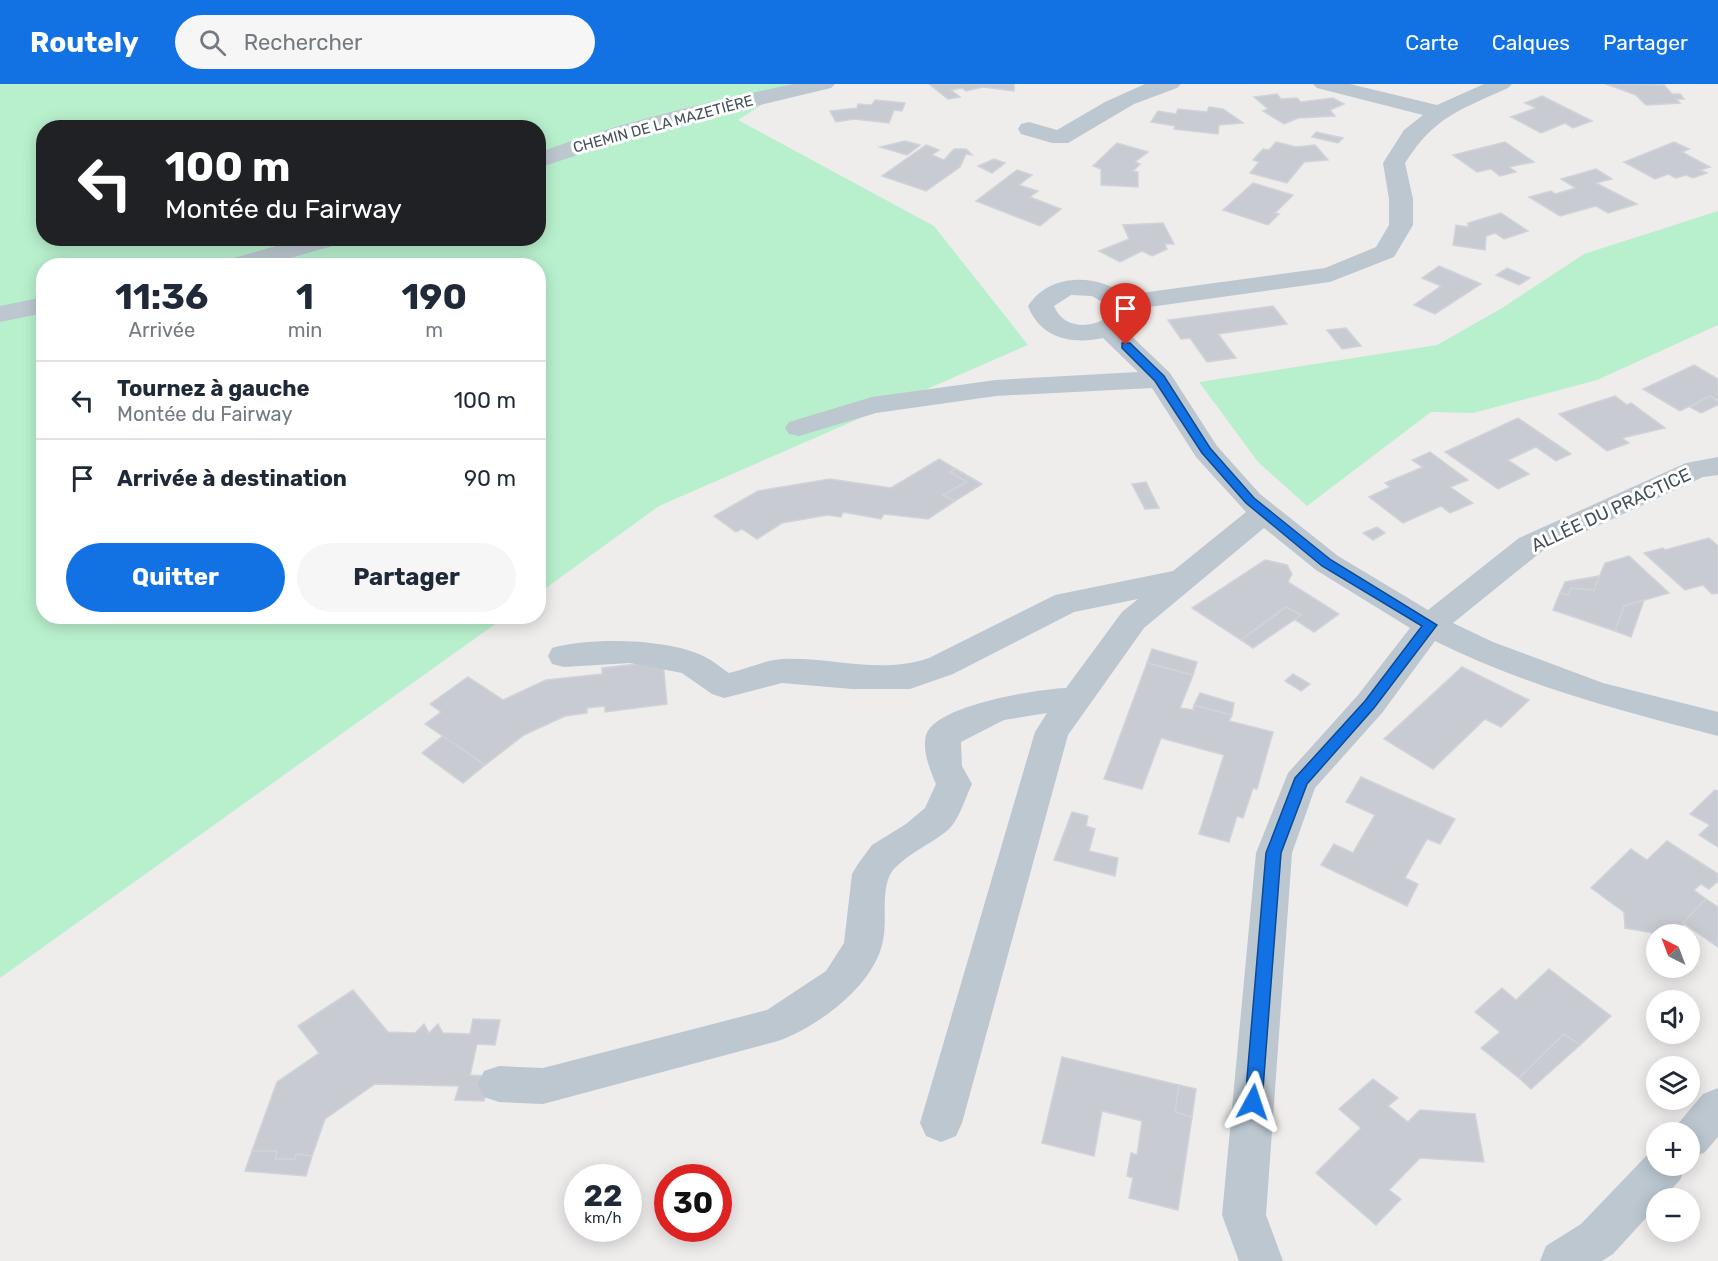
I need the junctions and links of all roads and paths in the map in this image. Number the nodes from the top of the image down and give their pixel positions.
1 (824, 84) edge
2 (1170, 84) edge
3 (1324, 84) edge
4 (1501, 84) edge
5 (1439, 112) junction
6 (1029, 129) dead end
7 (546, 158) edge
8 (305, 246) edge
9 (261, 258) edge
10 (36, 307) edge
11 (0, 314) edge
12 (1160, 379) junction
13 (799, 428) dead end
14 (1718, 466) edge
15 (1265, 512) junction
16 (1182, 579) junction
17 (1431, 625) junction
18 (564, 656) dead end
19 (1076, 699) junction
20 (1718, 724) edge
21 (499, 1084) dead end
22 (1718, 1107) edge
23 (941, 1123) dead end
24 (1700, 1127) edge
25 (1656, 1176) edge
26 (1261, 1261) edge
27 (1562, 1261) edge

1 - 7 street, CHEMIN DE LA MAZETIÈRE
2 - 6 street
3 - 5 street
4 - 5 street
5 - 12 street
8 - 9 street
10 - 11 street
12 - 13 street
12 - 15 street
14 - 17 street, ALLÉE DU PRACTICE
15 - 16 street
15 - 17 street
16 - 18 street
16 - 19 street
17 - 20 street
17 - 26 street, ALLÉE DU PRACTICE
19 - 21 street
19 - 23 street
22 - 24 street
25 - 27 street

